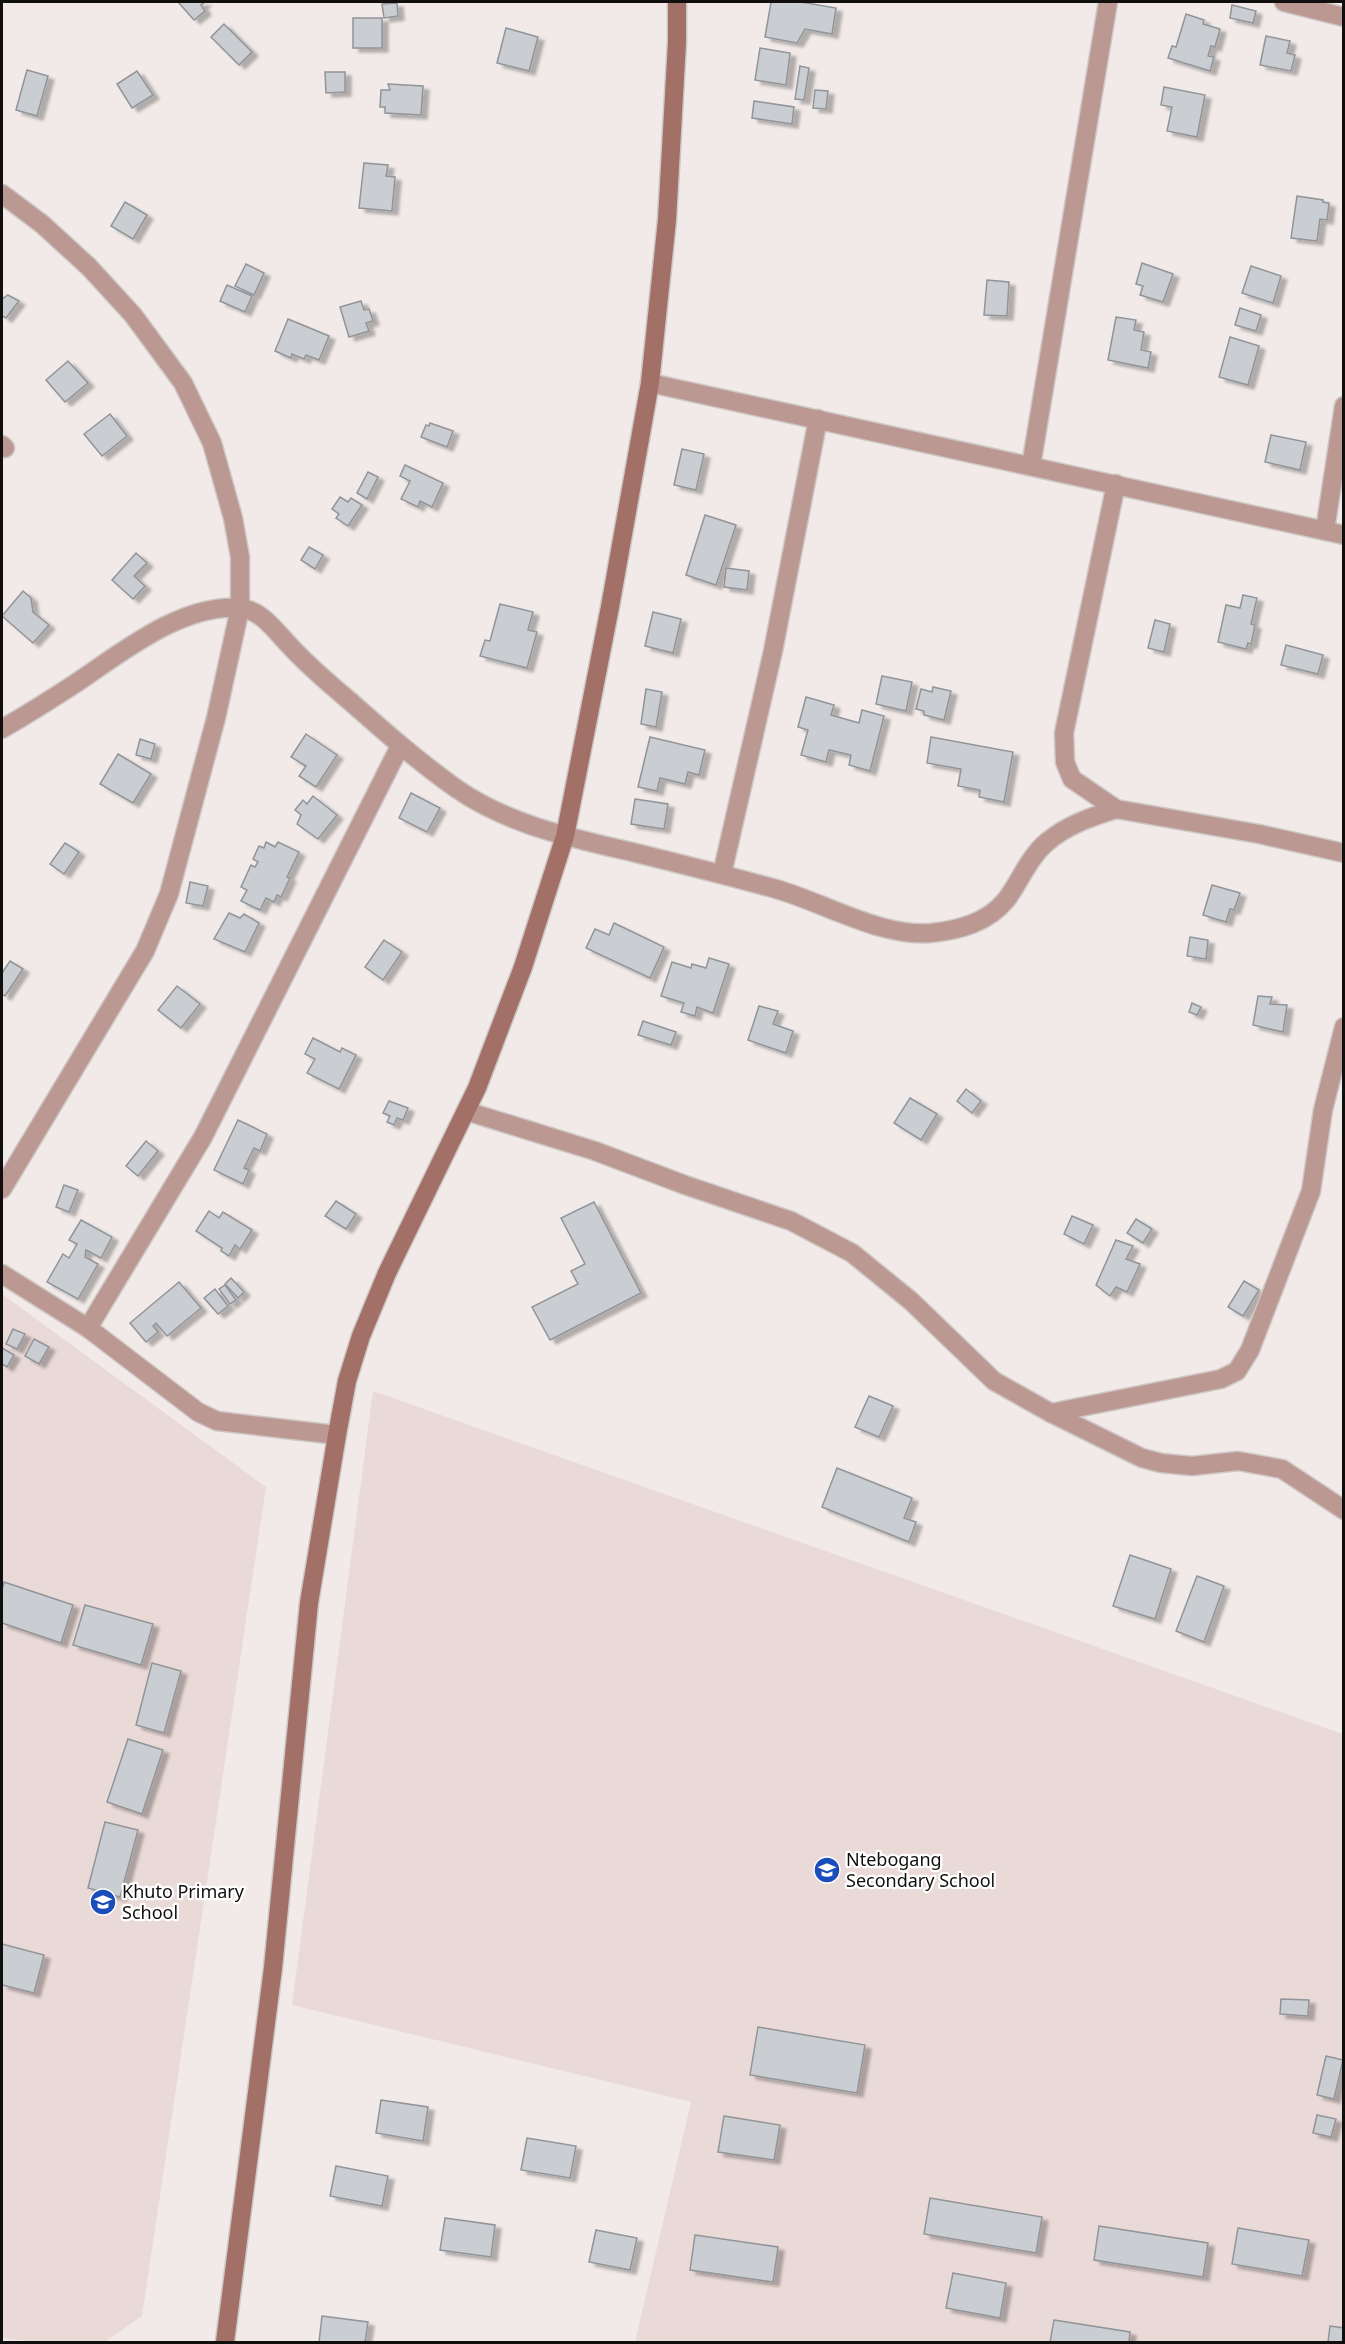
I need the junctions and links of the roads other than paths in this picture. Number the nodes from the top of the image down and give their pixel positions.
1 (677, 2) edge
2 (1108, 2) edge
3 (1284, 2) edge
4 (1344, 17) edge
5 (2, 194) edge
6 (650, 383) junction
7 (1344, 406) edge
8 (818, 419) junction
9 (1031, 466) junction
10 (1116, 484) junction
11 (1326, 530) junction
12 (1344, 535) edge
13 (240, 608) junction
14 (2, 729) edge
15 (400, 746) junction
16 (1116, 809) junction
17 (565, 836) junction
18 (1344, 853) edge
19 (722, 874) junction
20 (1344, 1027) edge
21 (466, 1111) junction
22 (2, 1189) edge
23 (2, 1274) edge
24 (88, 1328) junction
25 (1051, 1413) junction
26 (337, 1435) junction
27 (1344, 1510) edge
28 (225, 2343) edge

1 - 6 street
2 - 9 street
3 - 4 street
5 - 13 street
6 - 8 street
6 - 17 street
7 - 11 street
8 - 9 street
8 - 19 street
9 - 10 street
10 - 11 street
10 - 16 street
11 - 12 street
13 - 14 street
13 - 15 street
13 - 22 street
15 - 17 street
15 - 24 street
16 - 18 street
16 - 19 street
17 - 19 street
17 - 21 street
20 - 25 street
21 - 25 street
21 - 26 street
23 - 24 street
24 - 26 street
25 - 27 street
26 - 28 street

